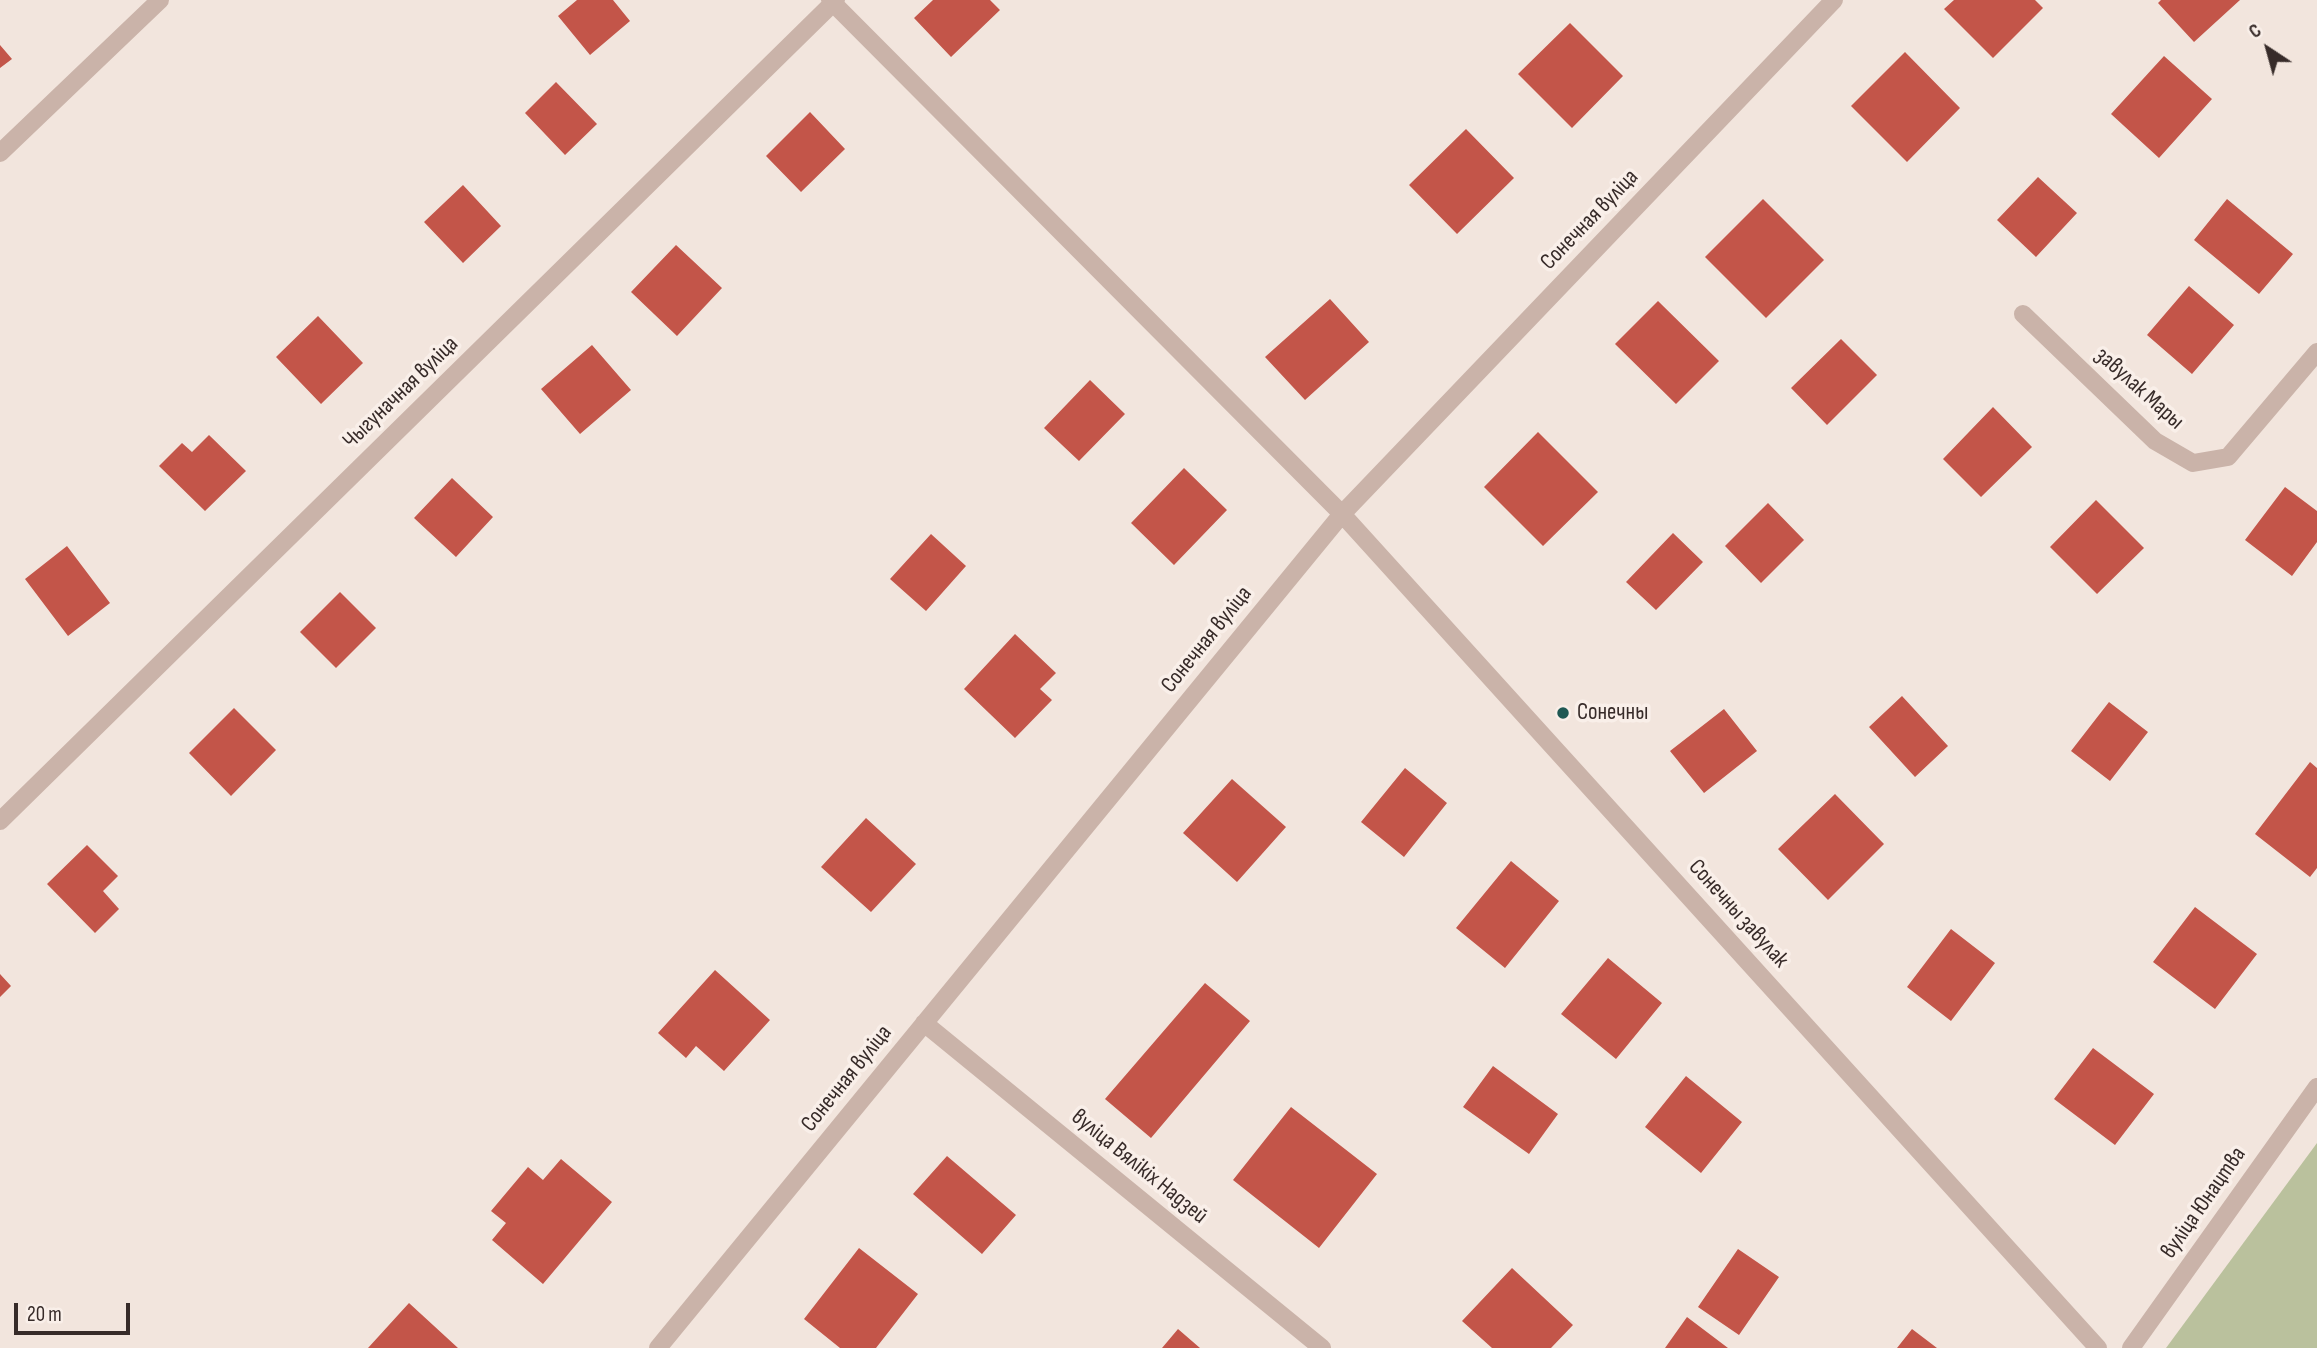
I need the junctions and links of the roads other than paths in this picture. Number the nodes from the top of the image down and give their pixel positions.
1 (160, 0) edge
2 (1834, 0) edge
3 (833, 1) edge
4 (0, 153) edge
5 (2023, 314) dead end
6 (2317, 352) edge
7 (1342, 514) junction
8 (0, 821) edge
9 (924, 1023) junction
10 (2317, 1087) edge
11 (658, 1348) edge
12 (1322, 1348) edge
13 (2098, 1348) edge
14 (2131, 1348) edge

1 - 4 street
2 - 7 street, Сонечная вуліца
3 - 7 street, Сонечны завулак
3 - 8 street, Чыгуначная вуліца
5 - 6 street, завулак Мары
7 - 9 street, Сонечная вуліца
7 - 13 street, Сонечны завулак
9 - 11 street, Сонечная вуліца
9 - 12 street, вуліца Вялікіх Надзей
10 - 14 street, вуліца Юнацтва

